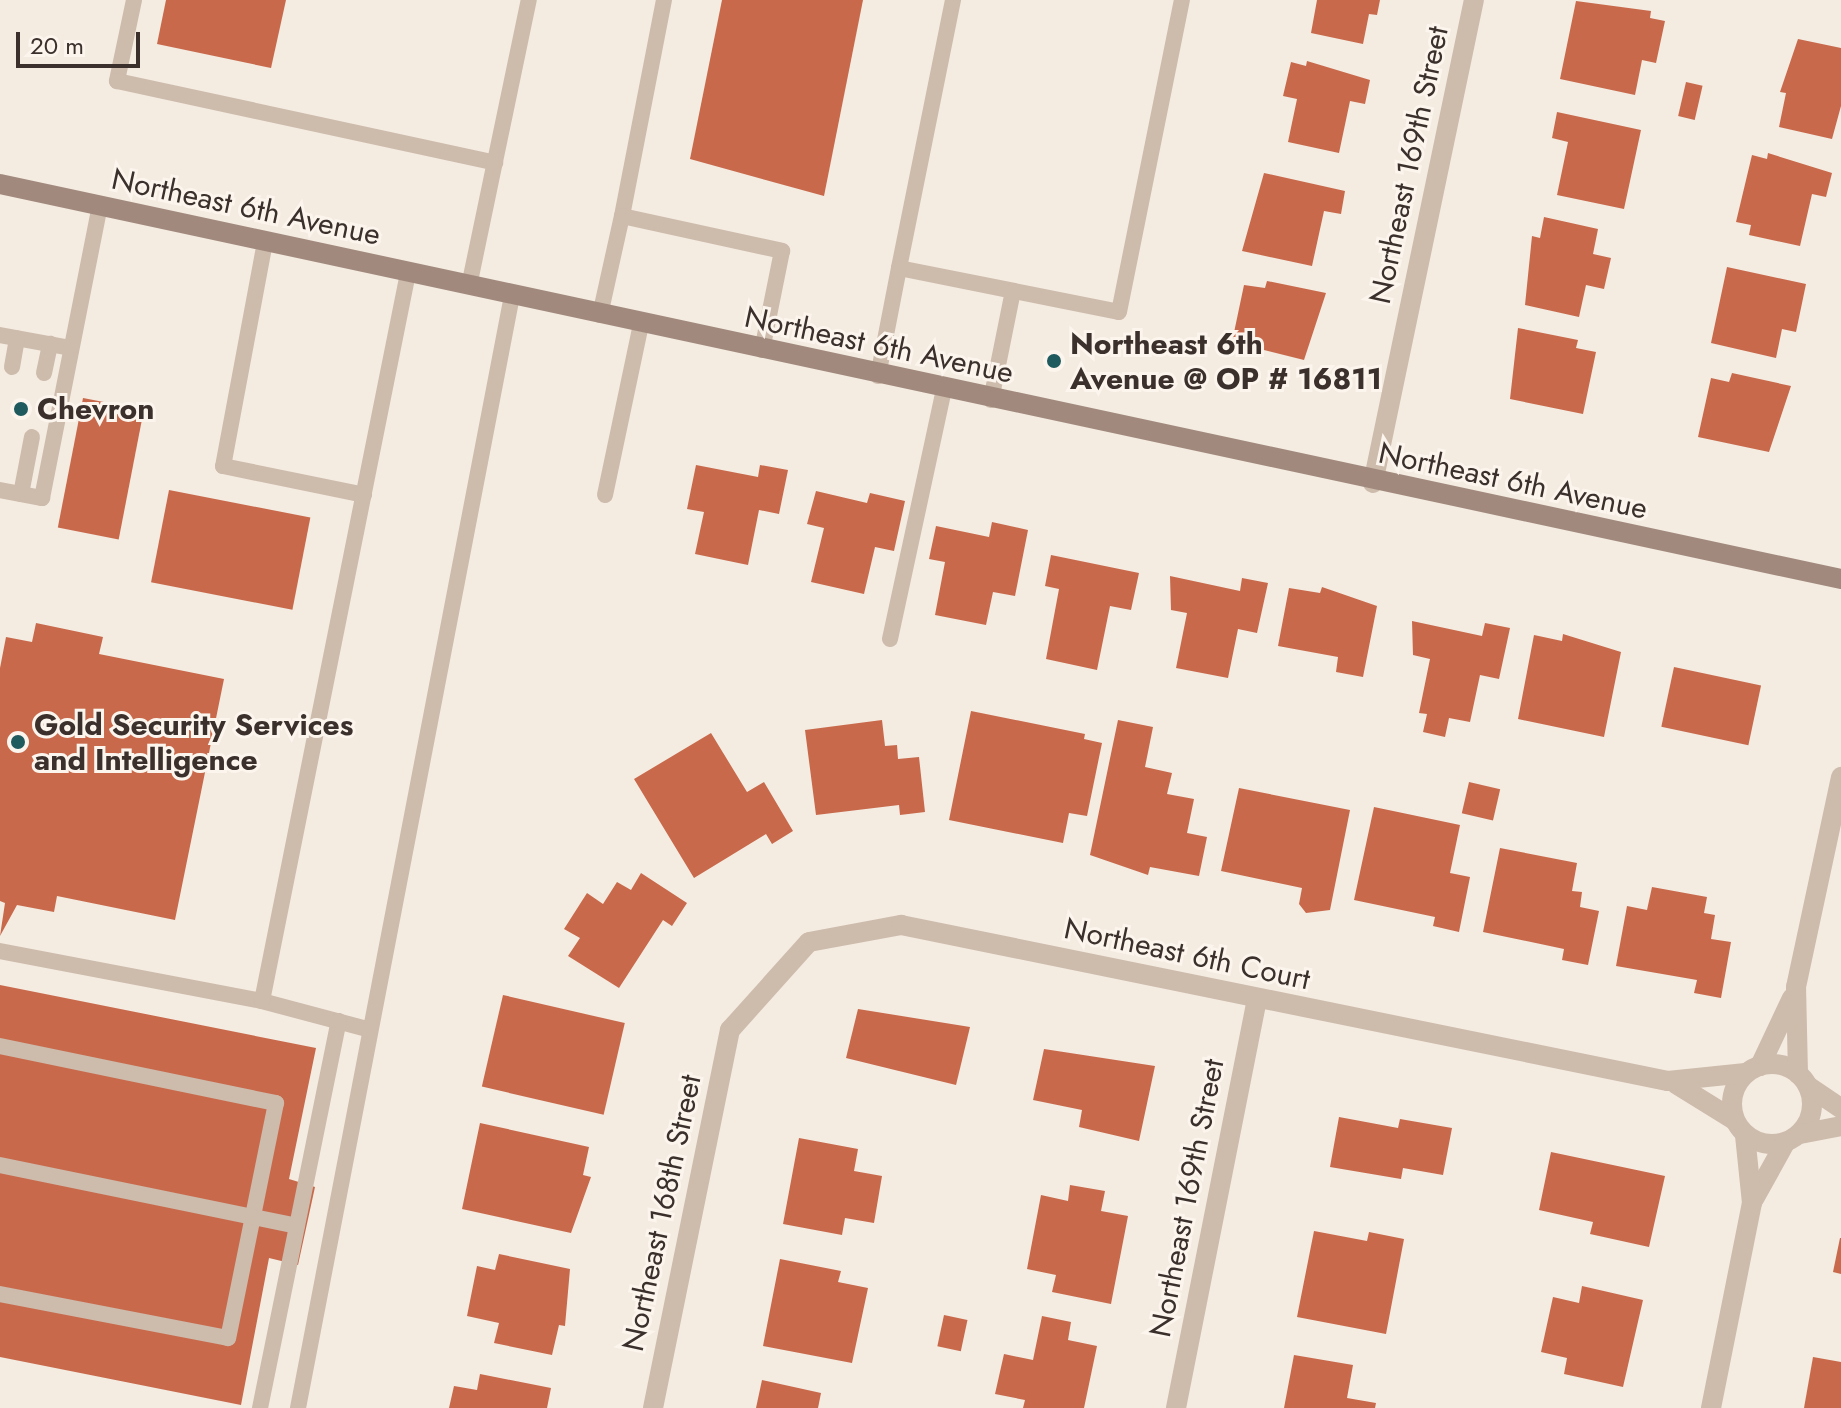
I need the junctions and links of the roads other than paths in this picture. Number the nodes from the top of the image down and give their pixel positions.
1 (134, 0) edge
2 (529, 0) edge
3 (664, 0) edge
4 (953, 0) edge
5 (1182, 0) edge
6 (1474, 0) edge
7 (495, 163) junction
8 (0, 184) edge
9 (100, 206) junction
10 (622, 216) junction
11 (265, 242) junction
12 (899, 268) junction
13 (408, 273) junction
14 (469, 286) junction
15 (1013, 291) junction
16 (512, 296) junction
17 (600, 315) junction
18 (641, 324) junction
19 (8, 336) edge
20 (50, 344) junction
21 (71, 348) junction
22 (762, 350) junction
23 (12, 367) dead end
24 (44, 373) dead end
25 (878, 376) junction
26 (944, 389) junction
27 (991, 400) junction
28 (32, 437) dead end
29 (1373, 483) junction
30 (0, 490) edge
31 (21, 494) junction
32 (364, 495) junction
33 (605, 495) dead end
34 (1841, 579) edge
35 (890, 639) dead end
36 (1841, 777) edge
37 (0, 951) edge
38 (1796, 987) junction
39 (1257, 999) junction
40 (262, 1001) junction
41 (339, 1021) junction
42 (367, 1029) junction
43 (730, 1030) joint
44 (0, 1046) edge
45 (1753, 1070) junction
46 (1803, 1080) junction
47 (1668, 1081) junction
48 (1841, 1108) edge
49 (1841, 1126) edge
50 (1740, 1127) junction
51 (1792, 1138) junction
52 (0, 1165) edge
53 (1752, 1203) junction
54 (252, 1218) junction
55 (297, 1226) junction
56 (0, 1294) edge
57 (260, 1408) edge
58 (298, 1408) edge
59 (653, 1408) edge
60 (1176, 1408) edge
61 (1711, 1408) edge

1 - 7 lane
2 - 7 lane
3 - 10 lane
4 - 12 lane
5 - 15 lane
6 - 29 street, Northeast 169th Street
7 - 14 lane
8 - 9 main road, Northeast 6th Avenue
9 - 11 main road, Northeast 6th Avenue
9 - 21 lane
10 - 17 lane
10 - 22 lane
11 - 13 main road, Northeast 6th Avenue
11 - 32 lane
12 - 15 lane
12 - 25 lane
13 - 14 main road, Northeast 6th Avenue
13 - 32 lane
14 - 16 main road, Northeast 6th Avenue
15 - 27 lane
16 - 17 main road, Northeast 6th Avenue
16 - 42 lane
17 - 18 main road, Northeast 6th Avenue
18 - 22 main road, Northeast 6th Avenue
18 - 33 lane
19 - 20 lane
19 - 23 lane
20 - 21 lane
20 - 24 lane
21 - 31 lane
22 - 25 main road, Northeast 6th Avenue
25 - 26 main road, Northeast 6th Avenue
26 - 27 main road, Northeast 6th Avenue
26 - 35 lane
27 - 29 main road, Northeast 6th Avenue
28 - 31 lane
29 - 34 main road, Northeast 6th Avenue
30 - 31 lane
32 - 40 lane
36 - 38 street
37 - 40 lane
38 - 45 street
38 - 46 street
39 - 43 street, Northeast 6th Court
39 - 47 street, Northeast 6th Court
39 - 60 street, Northeast 169th Street
40 - 41 lane
41 - 42 lane
41 - 55 lane
42 - 58 lane
43 - 59 street, Northeast 168th Street
44 - 54 lane
45 - 46 street
45 - 47 street, Northeast 6th Court
45 - 50 street
46 - 48 street
46 - 51 street
47 - 50 street, Northeast 6th Court
49 - 51 street
50 - 51 street
50 - 53 street
51 - 53 street
52 - 54 lane
53 - 61 street
54 - 55 lane
54 - 56 lane
55 - 57 lane

